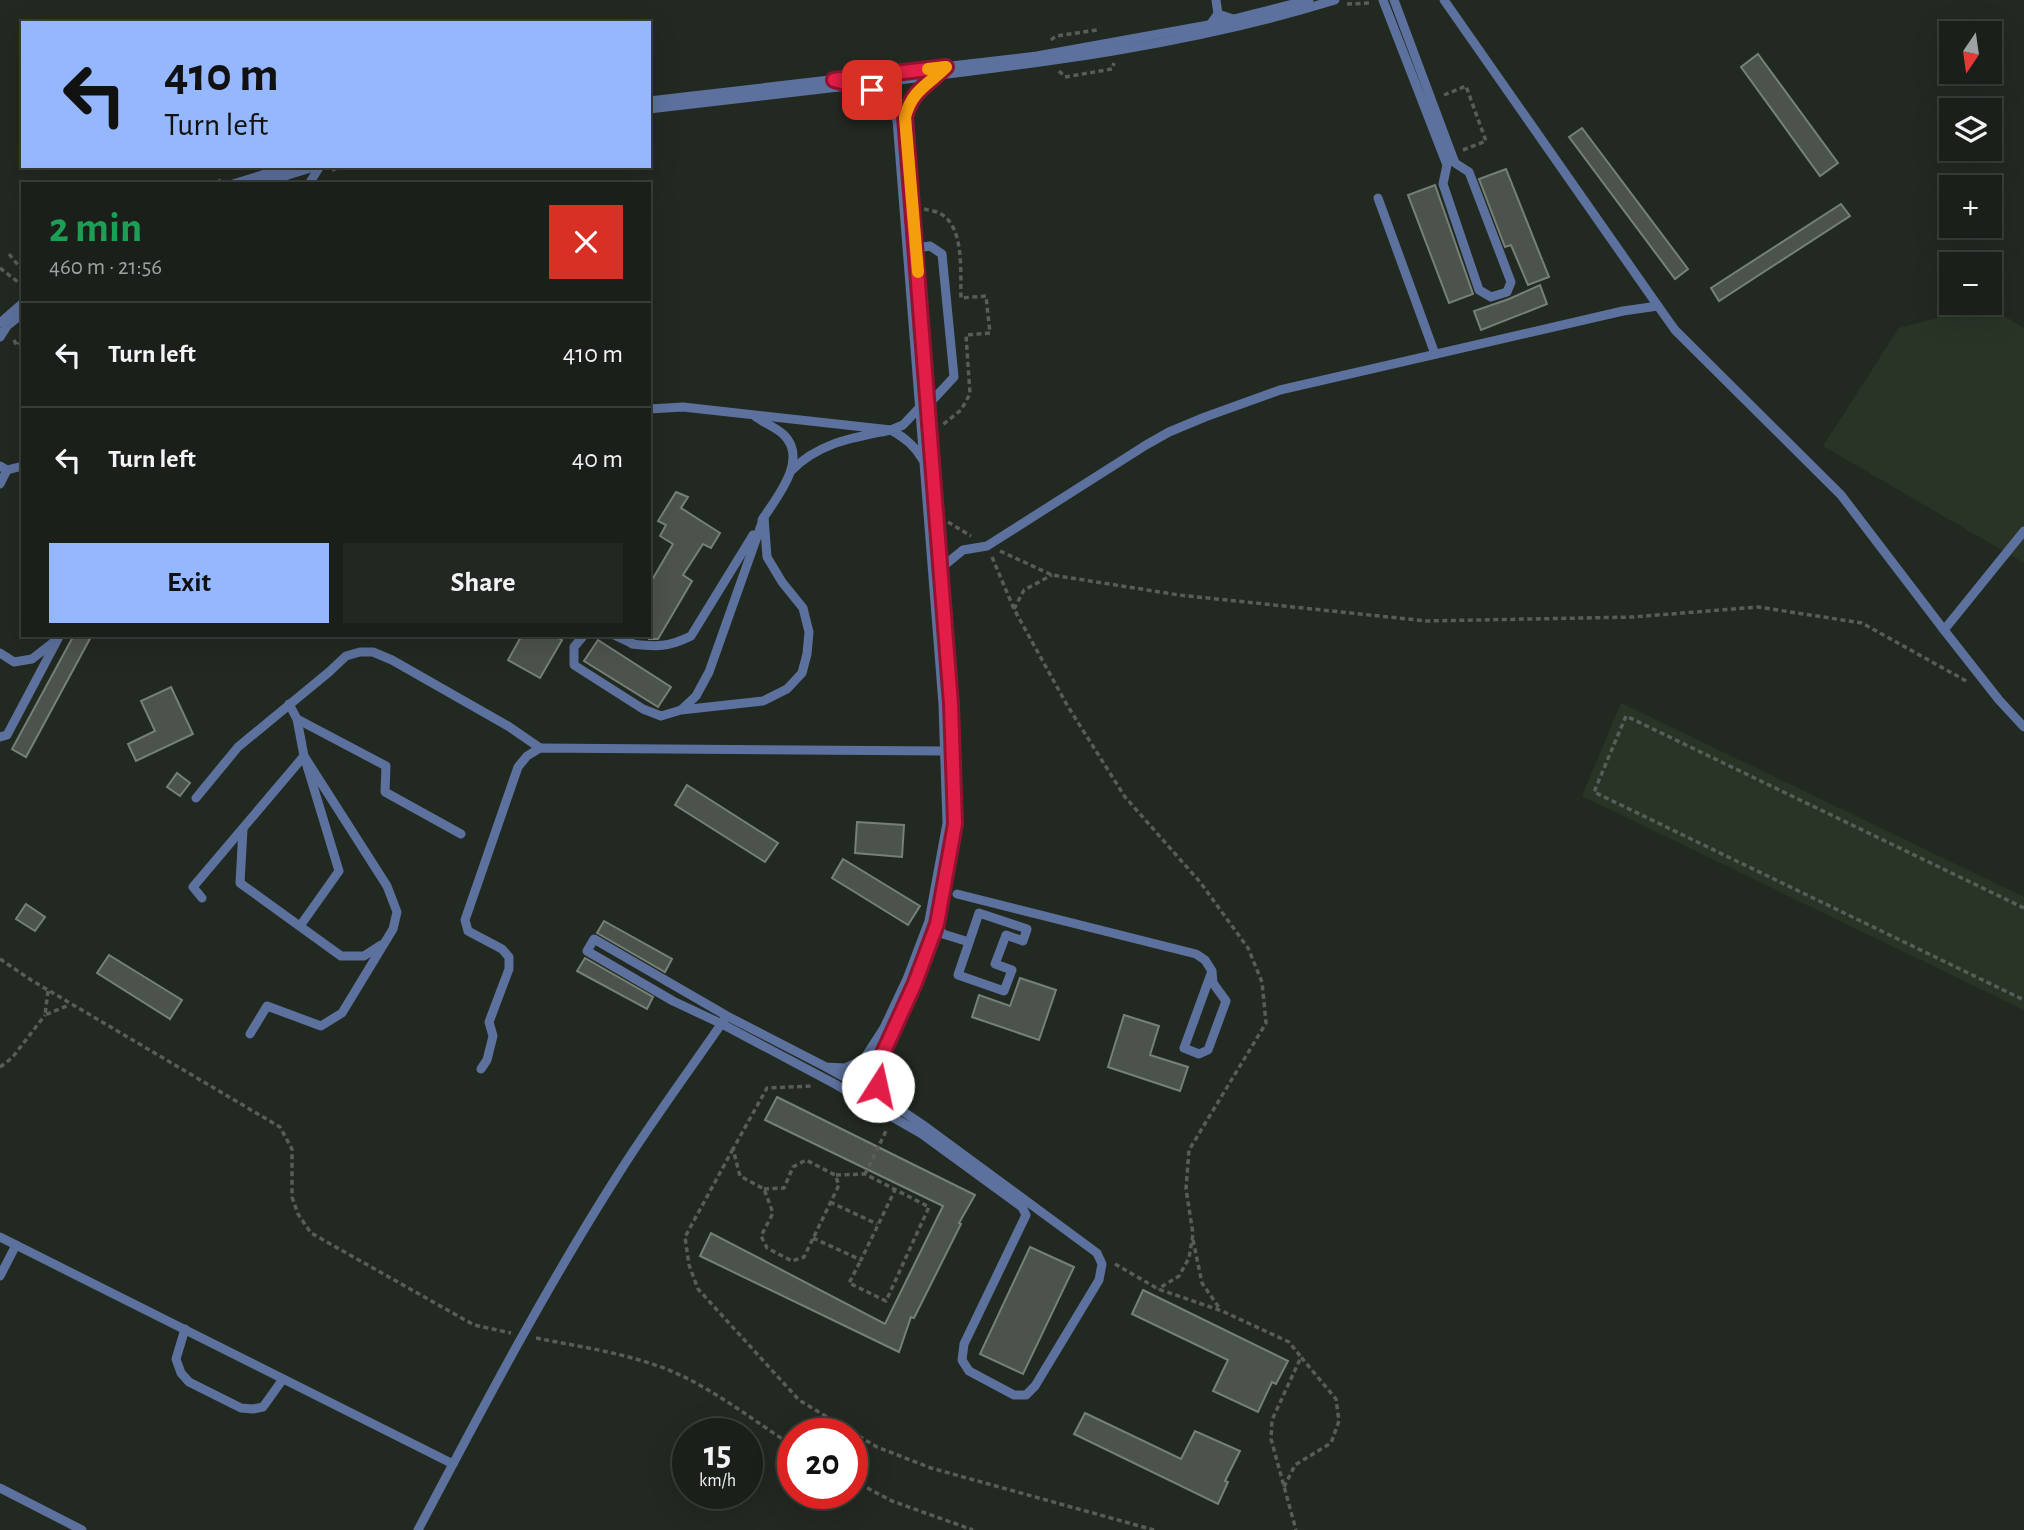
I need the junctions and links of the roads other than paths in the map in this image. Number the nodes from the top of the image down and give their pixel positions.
1 (1216, 0) edge
2 (1309, 0) edge
3 (1394, 0) edge
4 (1444, 0) edge
5 (1379, 2) edge
6 (1336, 4) edge
7 (1218, 14) junction
8 (1233, 19) junction
9 (1210, 25) junction
10 (946, 67) junction
11 (937, 75) junction
12 (834, 80) junction
13 (850, 85) junction
14 (651, 101) edge
15 (651, 109) edge
16 (293, 170) edge
17 (242, 182) edge
18 (264, 182) edge
19 (307, 182) edge
20 (1378, 198) dead end
21 (916, 248) junction
22 (908, 259) junction
23 (21, 305) edge
24 (1658, 306) junction
25 (21, 315) edge
26 (0, 323) edge
27 (0, 337) edge
28 (1435, 354) junction
29 (924, 406) junction
30 (651, 409) edge
31 (751, 415) junction
32 (891, 430) junction
33 (924, 462) junction
34 (21, 466) edge
35 (3, 468) edge
36 (792, 470) junction
37 (0, 484) edge
38 (764, 517) junction
39 (2024, 531) edge
40 (941, 568) junction
41 (1944, 630) junction
42 (59, 637) edge
43 (582, 637) edge
44 (618, 637) edge
45 (627, 637) edge
46 (632, 644) junction
47 (0, 653) edge
48 (289, 704) junction
49 (681, 710) junction
50 (297, 719) junction
51 (2024, 727) edge
52 (0, 737) edge
53 (540, 748) junction
54 (945, 751) junction
55 (304, 756) junction
56 (197, 798) dead end
57 (243, 829) junction
58 (461, 834) dead end
59 (946, 878) junction
60 (957, 894) junction
61 (942, 897) junction
62 (202, 898) dead end
63 (937, 924) junction
64 (300, 926) junction
65 (943, 934) junction
66 (931, 940) junction
67 (969, 942) junction
68 (382, 945) junction
69 (1212, 971) junction
70 (724, 1020) junction
71 (250, 1034) dead end
72 (826, 1067) junction
73 (481, 1069) dead end
74 (886, 1100) junction
75 (0, 1237) edge
76 (16, 1245) junction
77 (0, 1276) edge
78 (185, 1329) junction
79 (284, 1379) junction
80 (453, 1464) junction
81 (0, 1488) edge
82 (82, 1530) edge
83 (418, 1530) edge

1 - 7 lane
2 - 8 lane
3 - 5 lane
4 - 24 lane
6 - 11 lane
7 - 8 lane
7 - 9 lane
8 - 9 lane
9 - 10 lane
10 - 11 lane
10 - 12 lane
11 - 13 lane
11 - 21 lane
12 - 13 lane
12 - 14 lane
13 - 15 lane
13 - 22 lane
16 - 17 lane
16 - 18 lane
16 - 19 lane
20 - 28 lane
21 - 22 lane
21 - 29 lane
21 - 29 lane
22 - 29 lane
23 - 26 lane
24 - 28 lane
24 - 41 lane
25 - 27 lane
28 - 40 lane
29 - 32 lane
29 - 33 lane
29 - 40 lane
30 - 31 lane
31 - 32 lane
31 - 36 lane
32 - 33 lane
32 - 36 lane
33 - 54 lane
34 - 35 lane
35 - 37 lane
36 - 38 lane
38 - 46 lane
38 - 49 lane
38 - 49 lane
39 - 41 lane
40 - 59 lane
41 - 51 lane
42 - 47 lane
42 - 52 lane
43 - 49 lane
44 - 46 lane
45 - 46 lane
48 - 50 lane
48 - 53 lane
48 - 56 lane
50 - 55 lane
50 - 58 lane
53 - 54 lane
53 - 73 lane
54 - 72 lane
55 - 57 lane
55 - 64 lane
55 - 68 lane
57 - 62 lane
57 - 64 lane
59 - 60 lane
59 - 61 lane
60 - 61 lane
60 - 69 lane
61 - 63 lane
63 - 65 lane
63 - 66 lane
64 - 68 lane
65 - 66 lane
65 - 67 lane
66 - 74 lane
67 - 67 lane
68 - 71 lane
69 - 69 lane
70 - 70 lane
70 - 72 lane
70 - 74 lane
70 - 80 lane
72 - 74 lane
75 - 76 lane
76 - 77 lane
76 - 78 lane
78 - 79 lane
78 - 79 lane
79 - 80 lane
80 - 83 lane
81 - 82 lane

